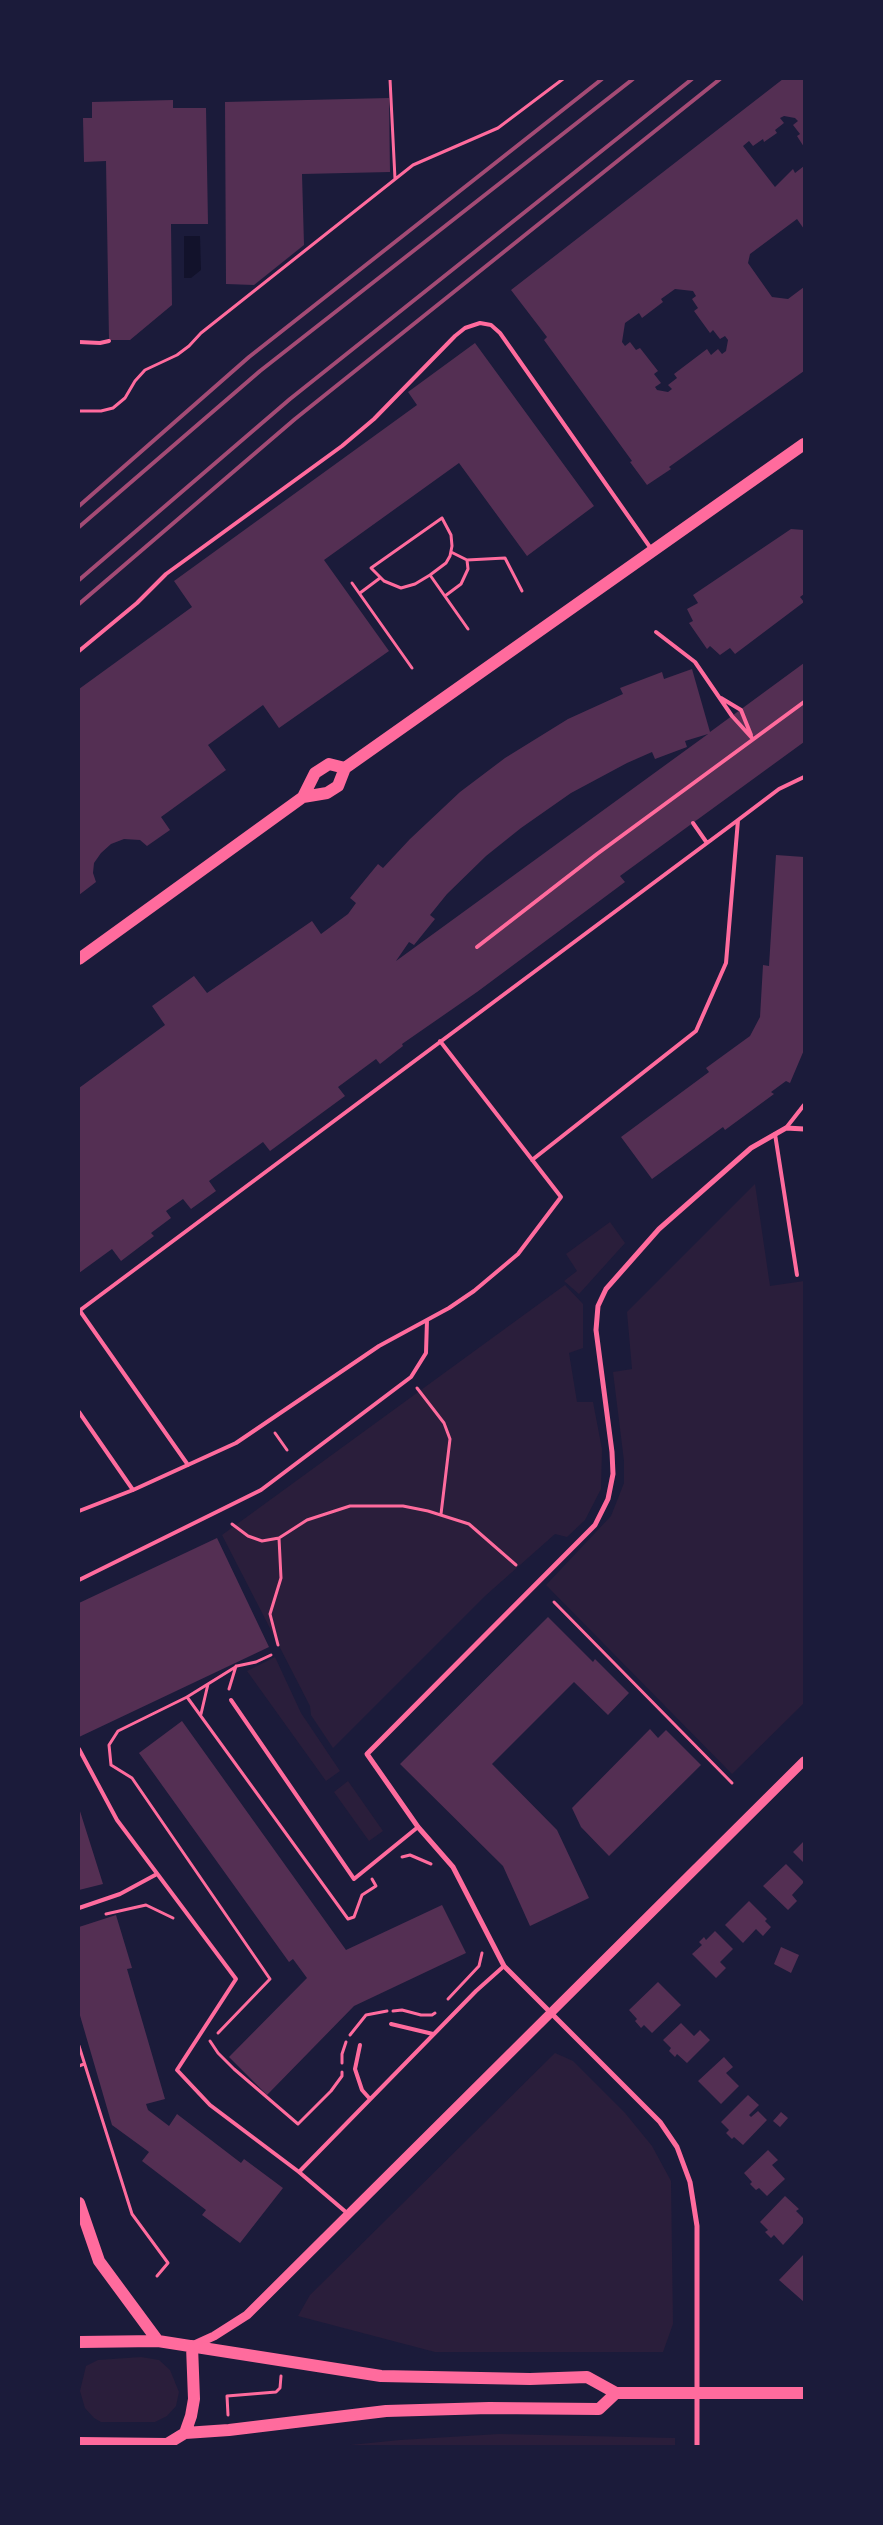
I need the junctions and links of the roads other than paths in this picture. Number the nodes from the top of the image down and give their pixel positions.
1 (109, 341) dead end
2 (79, 342) edge
3 (804, 444) edge
4 (653, 551) junction
5 (656, 632) dead end
6 (79, 651) edge
7 (719, 697) junction
8 (804, 702) edge
9 (752, 738) junction
10 (345, 768) junction
11 (804, 776) edge
12 (303, 797) junction
13 (738, 820) junction
14 (693, 822) dead end
15 (707, 843) junction
16 (477, 947) dead end
17 (79, 959) edge
18 (440, 1041) junction
19 (804, 1105) edge
20 (786, 1128) junction
21 (804, 1129) edge
22 (775, 1134) junction
23 (532, 1160) junction
24 (797, 1275) dead end
25 (79, 1311) edge
26 (426, 1320) junction
27 (79, 1412) edge
28 (188, 1465) junction
29 (132, 1490) junction
30 (79, 1511) edge
31 (79, 1580) edge
32 (231, 1700) dead end
33 (79, 1749) edge
34 (804, 1761) edge
35 (418, 1827) junction
36 (157, 1874) junction
37 (79, 1908) edge
38 (504, 1966) junction
39 (553, 2013) junction
40 (390, 2024) dead end
41 (433, 2034) junction
42 (360, 2045) dead end
43 (370, 2099) junction
44 (299, 2172) junction
45 (79, 2203) edge
46 (348, 2215) junction
47 (158, 2341) junction
48 (79, 2342) edge
49 (192, 2346) junction
50 (616, 2393) junction
51 (696, 2393) junction
52 (804, 2393) edge
53 (184, 2433) junction
54 (79, 2443) edge
55 (168, 2445) edge
56 (697, 2446) edge

1 - 2 lane
3 - 4 main road
4 - 6 lane
4 - 10 main road
5 - 7 lane
7 - 9 lane
7 - 9 lane
8 - 9 lane
9 - 16 lane
10 - 12 main road
10 - 12 main road
11 - 13 lane
12 - 17 main road
13 - 15 lane
13 - 23 lane
14 - 15 lane
15 - 18 lane
18 - 23 lane
18 - 25 lane
19 - 20 lane
20 - 21 street
20 - 22 street
22 - 24 lane
22 - 35 street
23 - 26 lane
25 - 28 lane
26 - 28 lane
26 - 31 lane
27 - 29 lane
28 - 29 lane
29 - 30 lane
32 - 35 lane
33 - 36 lane
34 - 39 street
35 - 38 street
36 - 37 lane
36 - 44 lane
38 - 39 street
38 - 41 lane
39 - 46 street
39 - 51 street
40 - 41 lane
41 - 43 lane
42 - 43 lane
43 - 44 lane
44 - 46 lane
45 - 47 main road
46 - 49 street
47 - 48 main road
47 - 49 main road
49 - 50 main road
49 - 53 main road
50 - 51 main road
50 - 53 main road
51 - 52 main road
51 - 56 street
53 - 55 main road
54 - 55 main road

